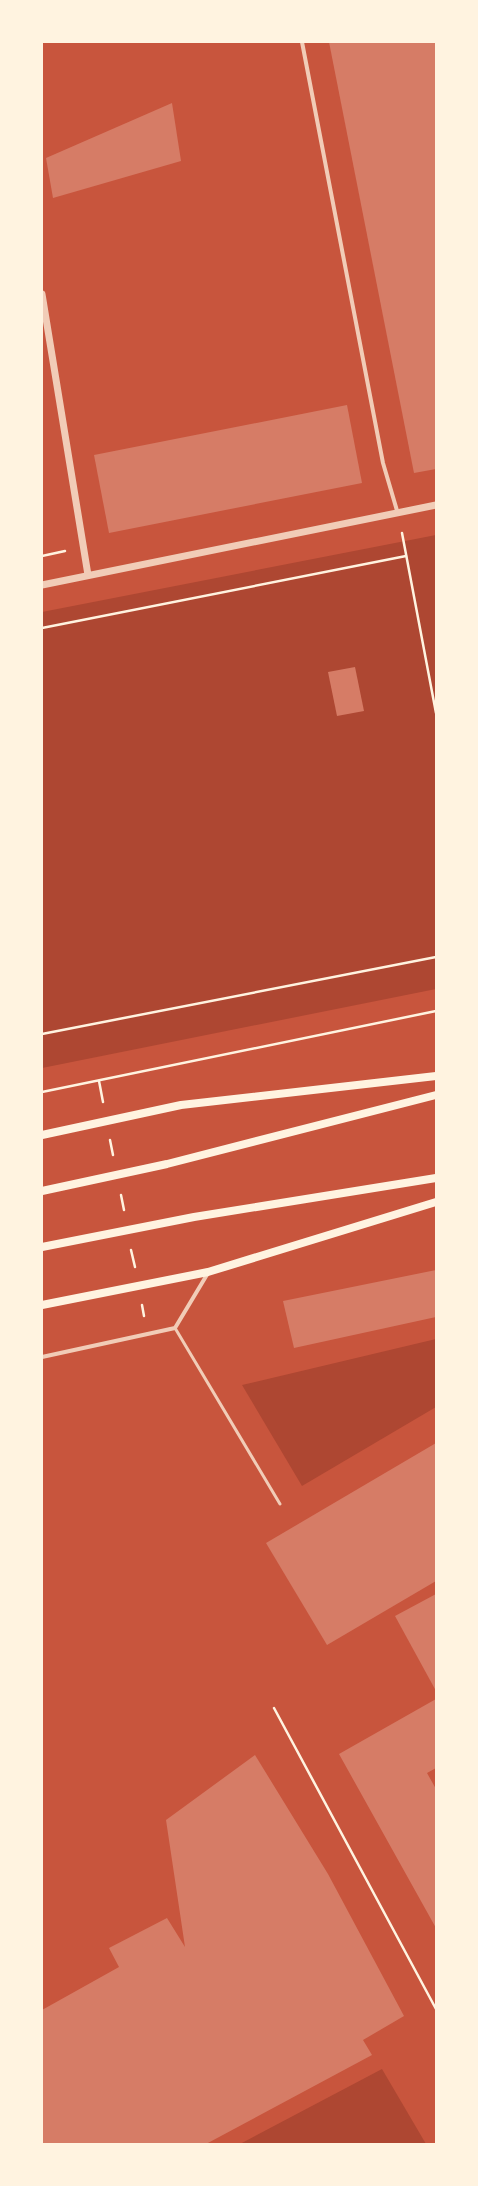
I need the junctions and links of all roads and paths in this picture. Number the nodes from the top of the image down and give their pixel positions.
1 (302, 42) edge
2 (42, 294) edge
3 (436, 505) edge
4 (398, 514) junction
5 (406, 556) junction
6 (88, 575) junction
7 (42, 585) edge
8 (42, 628) edge
9 (436, 713) edge
10 (436, 957) edge
11 (436, 1012) edge
12 (42, 1034) edge
13 (436, 1076) edge
14 (42, 1092) edge
15 (436, 1095) edge
16 (42, 1135) edge
17 (436, 1178) edge
18 (42, 1190) edge
19 (436, 1202) edge
20 (42, 1247) edge
21 (208, 1272) junction
22 (42, 1305) edge
23 (175, 1328) junction
24 (42, 1356) edge
25 (280, 1504) dead end
26 (274, 1708) dead end
27 (436, 2009) edge

1 - 4 street
2 - 6 street
3 - 4 street
4 - 5 path
4 - 6 street
5 - 8 path
5 - 9 path
6 - 7 street
10 - 12 path
11 - 14 path
13 - 16 main road
15 - 18 main road
17 - 20 main road
19 - 21 main road
21 - 22 main road
21 - 23 street
23 - 24 street
23 - 25 lane
26 - 27 path

